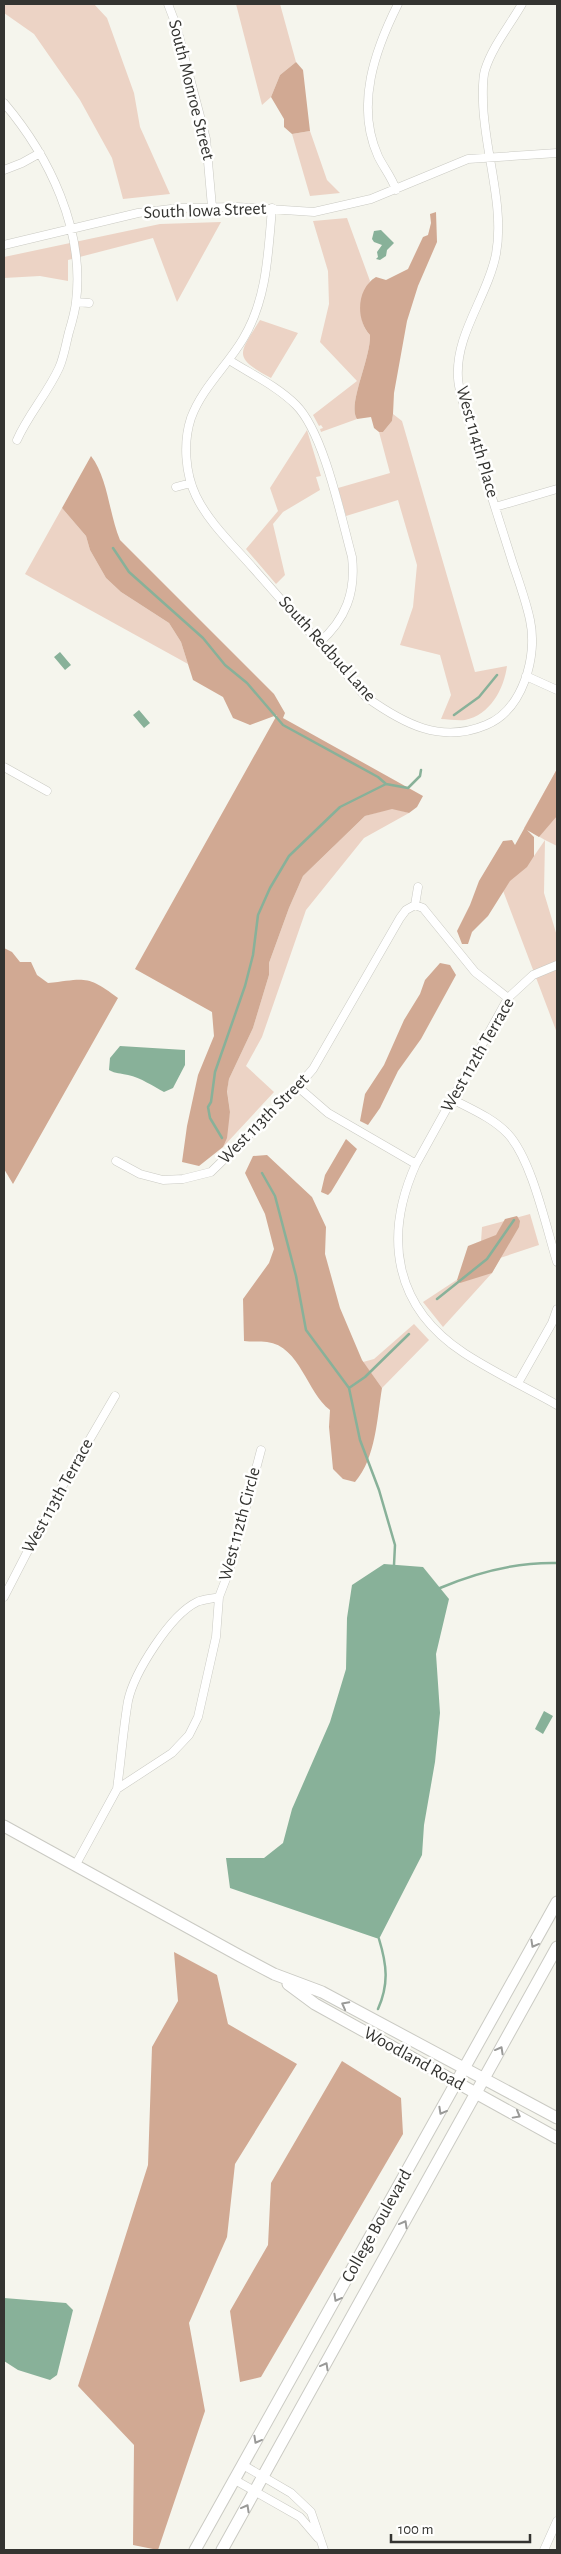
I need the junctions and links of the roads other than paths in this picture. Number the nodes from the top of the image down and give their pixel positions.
1 (168, 4) edge
2 (398, 4) edge
3 (522, 4) edge
4 (4, 103) edge
5 (40, 153) junction
6 (557, 153) edge
7 (490, 158) junction
8 (4, 170) edge
9 (396, 190) junction
10 (212, 207) junction
11 (272, 208) junction
12 (70, 228) junction
13 (4, 245) edge
14 (76, 302) junction
15 (89, 303) dead end
16 (229, 360) junction
17 (17, 440) dead end
18 (191, 483) junction
19 (176, 487) dead end
20 (557, 489) edge
21 (495, 507) junction
22 (319, 643) junction
23 (526, 676) junction
24 (557, 690) edge
25 (4, 768) edge
26 (47, 792) dead end
27 (418, 887) dead end
28 (415, 906) junction
29 (557, 966) edge
30 (508, 998) junction
31 (298, 1087) junction
32 (452, 1099) junction
33 (116, 1161) dead end
34 (416, 1164) junction
35 (557, 1262) edge
36 (557, 1308) edge
37 (518, 1383) junction
38 (115, 1396) dead end
39 (557, 1405) edge
40 (261, 1450) dead end
41 (4, 1597) edge
42 (219, 1597) junction
43 (117, 1789) junction
44 (4, 1826) edge
45 (75, 1866) junction
46 (557, 1902) edge
47 (557, 1946) edge
48 (274, 1974) junction
49 (466, 2068) junction
50 (484, 2079) junction
51 (457, 2082) junction
52 (477, 2093) junction
53 (557, 2118) edge
54 (557, 2138) edge
55 (243, 2465) junction
56 (263, 2477) junction
57 (235, 2480) junction
58 (255, 2491) junction
59 (557, 2521) edge
60 (321, 2541) junction
61 (196, 2550) edge
62 (222, 2550) edge
63 (324, 2550) edge
64 (544, 2550) edge

1 - 10 street, South Monroe Street
2 - 9 street
3 - 7 street, West 114th Place
4 - 5 street
5 - 8 street
5 - 12 street
6 - 7 street, South Iowa Street
7 - 9 street, South Iowa Street
7 - 21 street, West 114th Place
9 - 11 street, South Iowa Street
10 - 11 street, South Iowa Street
10 - 12 street, South Iowa Street
11 - 16 street, South Redbud Lane
12 - 13 street, South Iowa Street
12 - 14 street
14 - 15 street
14 - 17 street
16 - 18 street, South Redbud Lane
16 - 22 street
18 - 19 street
18 - 22 street, South Redbud Lane
20 - 21 street
21 - 23 street, West 114th Place
22 - 23 street, South Redbud Lane
23 - 24 street
25 - 26 street
27 - 28 street
28 - 30 street
28 - 31 street, West 113th Street
29 - 30 street, West 112th Terrace
30 - 32 street, West 112th Terrace
31 - 33 street, West 113th Street
31 - 34 street
32 - 34 street, West 112th Terrace
32 - 35 street
34 - 37 street, West 112th Terrace
36 - 37 street
37 - 39 street, West 112th Terrace
38 - 41 street, West 113th Terrace
40 - 42 street, West 112th Circle
42 - 43 street, West 112th Circle
42 - 43 street, West 112th Circle
43 - 45 street, West 112th Circle
44 - 45 main road, Woodland Road
45 - 48 main road, Woodland Road
46 -> 49 main road, College Boulevard
50 -> 47 main road, College Boulevard
49 -> 48 main road, Woodland Road
48 - 51 main road, Woodland Road
49 - 50 main road, Woodland Road
49 - 51 main road, College Boulevard
50 - 52 main road, College Boulevard
50 - 53 main road, Woodland Road
51 - 52 main road, Woodland Road
51 -> 55 main road, College Boulevard
52 -> 54 main road, Woodland Road
56 -> 52 main road, College Boulevard
55 - 56 street
55 - 57 main road, College Boulevard
56 - 58 main road, College Boulevard
56 - 60 street
57 - 58 street
57 - 61 main road, College Boulevard
58 - 60 street
62 -> 58 main road, College Boulevard
59 - 64 street
60 - 63 street

